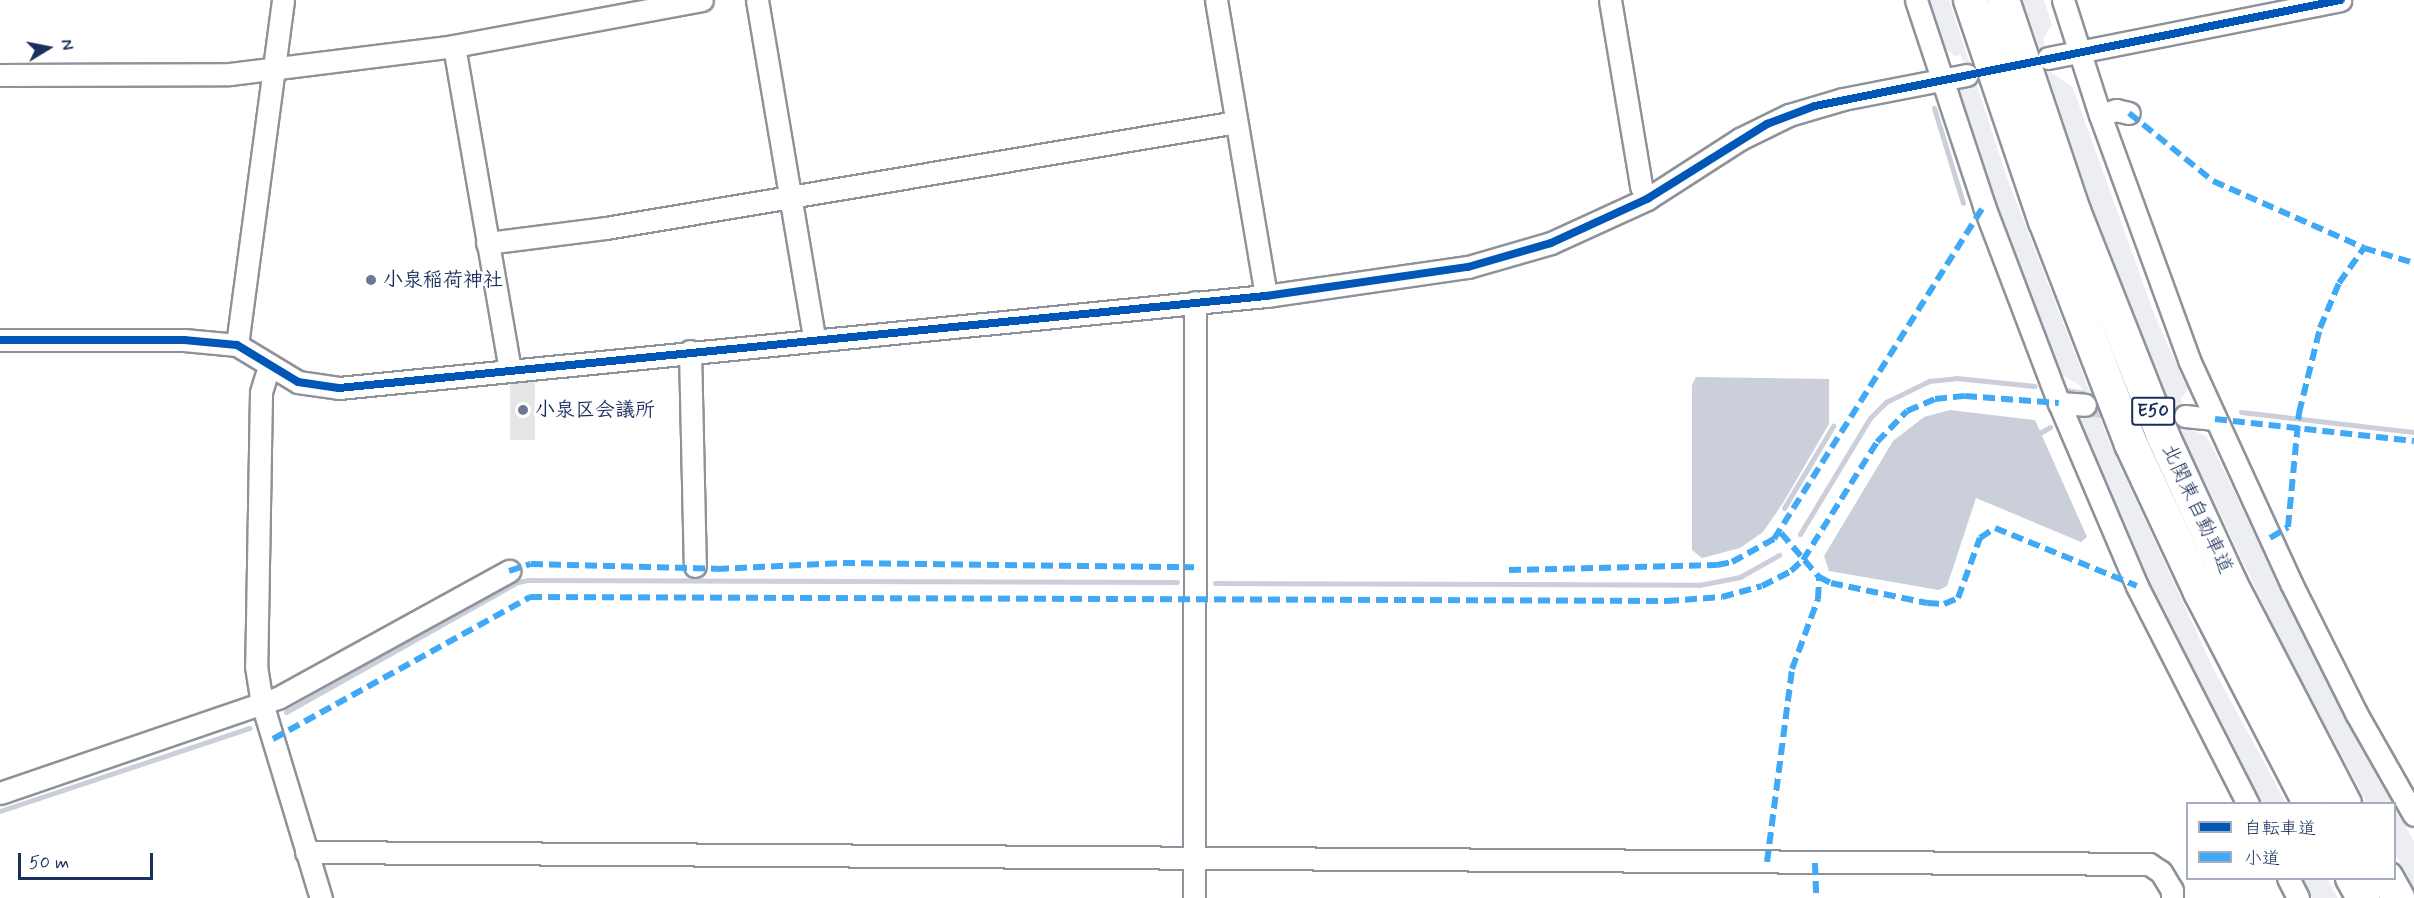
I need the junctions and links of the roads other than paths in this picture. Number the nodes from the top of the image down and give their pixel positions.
1 (283, 0) edge
2 (702, 0) edge
3 (757, 0) edge
4 (1216, 0) edge
5 (1610, 0) edge
6 (1916, 0) edge
7 (1970, 0) edge
8 (2003, 0) edge
9 (2063, 0) edge
10 (2340, 0) edge
11 (454, 46) junction
12 (2081, 54) junction
13 (2048, 58) dead end
14 (274, 67) junction
15 (0, 75) edge
16 (1967, 75) dead end
17 (1940, 80) junction
18 (2129, 113) dead end
19 (2100, 115) junction
20 (1236, 122) junction
21 (789, 196) junction
22 (1647, 199) junction
23 (487, 243) junction
24 (1266, 296) junction
25 (1195, 302) junction
26 (814, 338) junction
27 (0, 340) edge
28 (237, 345) junction
29 (690, 351) junction
30 (269, 366) junction
31 (510, 369) junction
32 (2059, 403) junction
33 (2085, 405) tunnel mouth
34 (2185, 416) tunnel mouth
35 (2215, 419) junction
36 (695, 566) dead end
37 (509, 571) dead end
38 (262, 703) junction
39 (0, 793) edge
40 (2247, 802) edge
41 (2309, 802) edge
42 (2344, 802) edge
43 (2414, 815) edge
44 (306, 852) junction
45 (1194, 857) junction
46 (2289, 880) edge
47 (2353, 880) edge
48 (2388, 880) edge
49 (321, 898) edge
50 (1194, 898) edge
51 (2172, 898) edge
52 (2298, 898) edge
53 (2363, 898) edge
54 (2398, 898) edge

1 - 14 street
2 - 11 street
3 - 21 street
4 - 20 street
5 - 22 street
6 - 17 street
7 - 41 highway, 北関東自動車道 / E50
8 - 42 highway, 北関東自動車道 / E50
9 - 12 street
10 - 12 street
11 - 14 street
11 - 23 street
12 - 13 street
12 - 19 street
14 - 15 street
14 - 28 street
16 - 17 street
17 - 22 street
17 - 32 street
18 - 19 street
19 - 35 street
20 - 21 street
20 - 24 street
21 - 23 street
21 - 26 street
22 - 24 street
23 - 31 street
24 - 25 street
25 - 26 street
25 - 45 street
26 - 29 street
27 - 28 street
28 - 30 street
29 - 31 street
29 - 36 street
30 - 31 street
30 - 38 street
32 - 33 street
32 - 40 street
34 - 35 street
35 - 43 street
37 - 38 street
38 - 39 street
38 - 44 street
44 - 45 street
44 - 49 street
45 - 50 street
45 - 51 street
46 - 52 street
47 - 53 highway
48 - 54 highway

